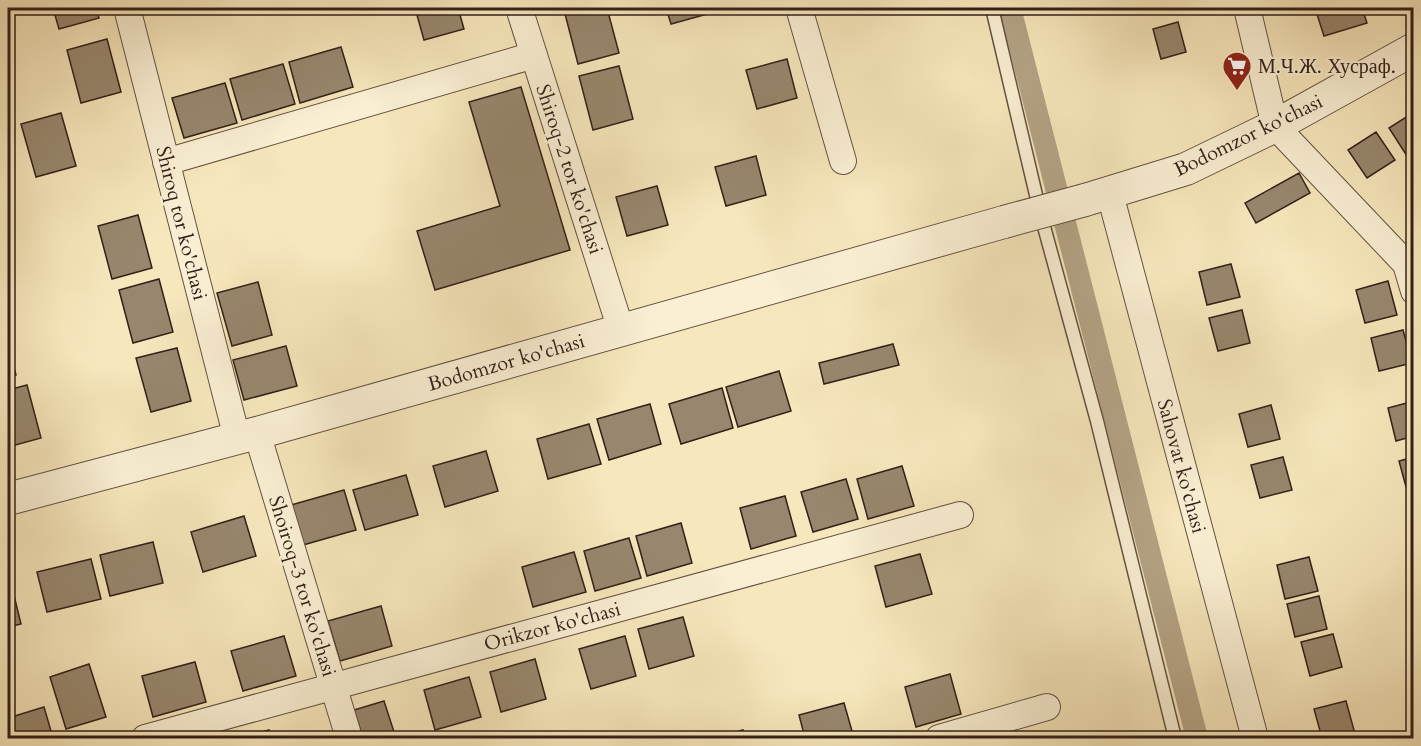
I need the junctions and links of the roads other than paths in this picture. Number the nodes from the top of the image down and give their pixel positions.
1 (127, 8) edge
2 (519, 8) edge
3 (800, 8) edge
4 (992, 8) edge
5 (1247, 8) edge
6 (1413, 49) edge
7 (534, 55) junction
8 (1275, 126) junction
9 (843, 161) dead end
10 (166, 162) junction
11 (1098, 197) junction
12 (1040, 212) junction
13 (1413, 291) edge
14 (621, 330) junction
15 (247, 436) junction
16 (8, 499) edge
17 (960, 515) dead end
18 (333, 686) junction
19 (1047, 707) dead end
20 (145, 738) edge
21 (349, 738) edge
22 (939, 738) edge
23 (1175, 738) edge
24 (1255, 738) edge

1 - 10 street, Shiroq tor ko'chasi
2 - 7 street, Shiroq-2 tor ko'chasi
3 - 9 street
4 - 12 lane
5 - 8 street
6 - 8 street, Bodomzor ko'chasi
7 - 10 street
7 - 14 street, Shiroq-2 tor ko'chasi
8 - 11 street, Bodomzor ko'chasi
8 - 13 street
10 - 15 street, Shiroq tor ko'chasi
11 - 12 street, Bodomzor ko'chasi, bridge
11 - 24 street, Sahovat ko'chasi
12 - 14 street, Bodomzor ko'chasi, bridge
12 - 23 lane
14 - 15 street, Bodomzor ko'chasi
15 - 16 street, Bodomzor ko'chasi
15 - 18 street, Shoiroq-3 tor ko'chasi
17 - 18 street, Orikzor ko'chasi
18 - 20 street, Orikzor ko'chasi
18 - 21 street, Shoiroq-3 tor ko'chasi
19 - 22 street

